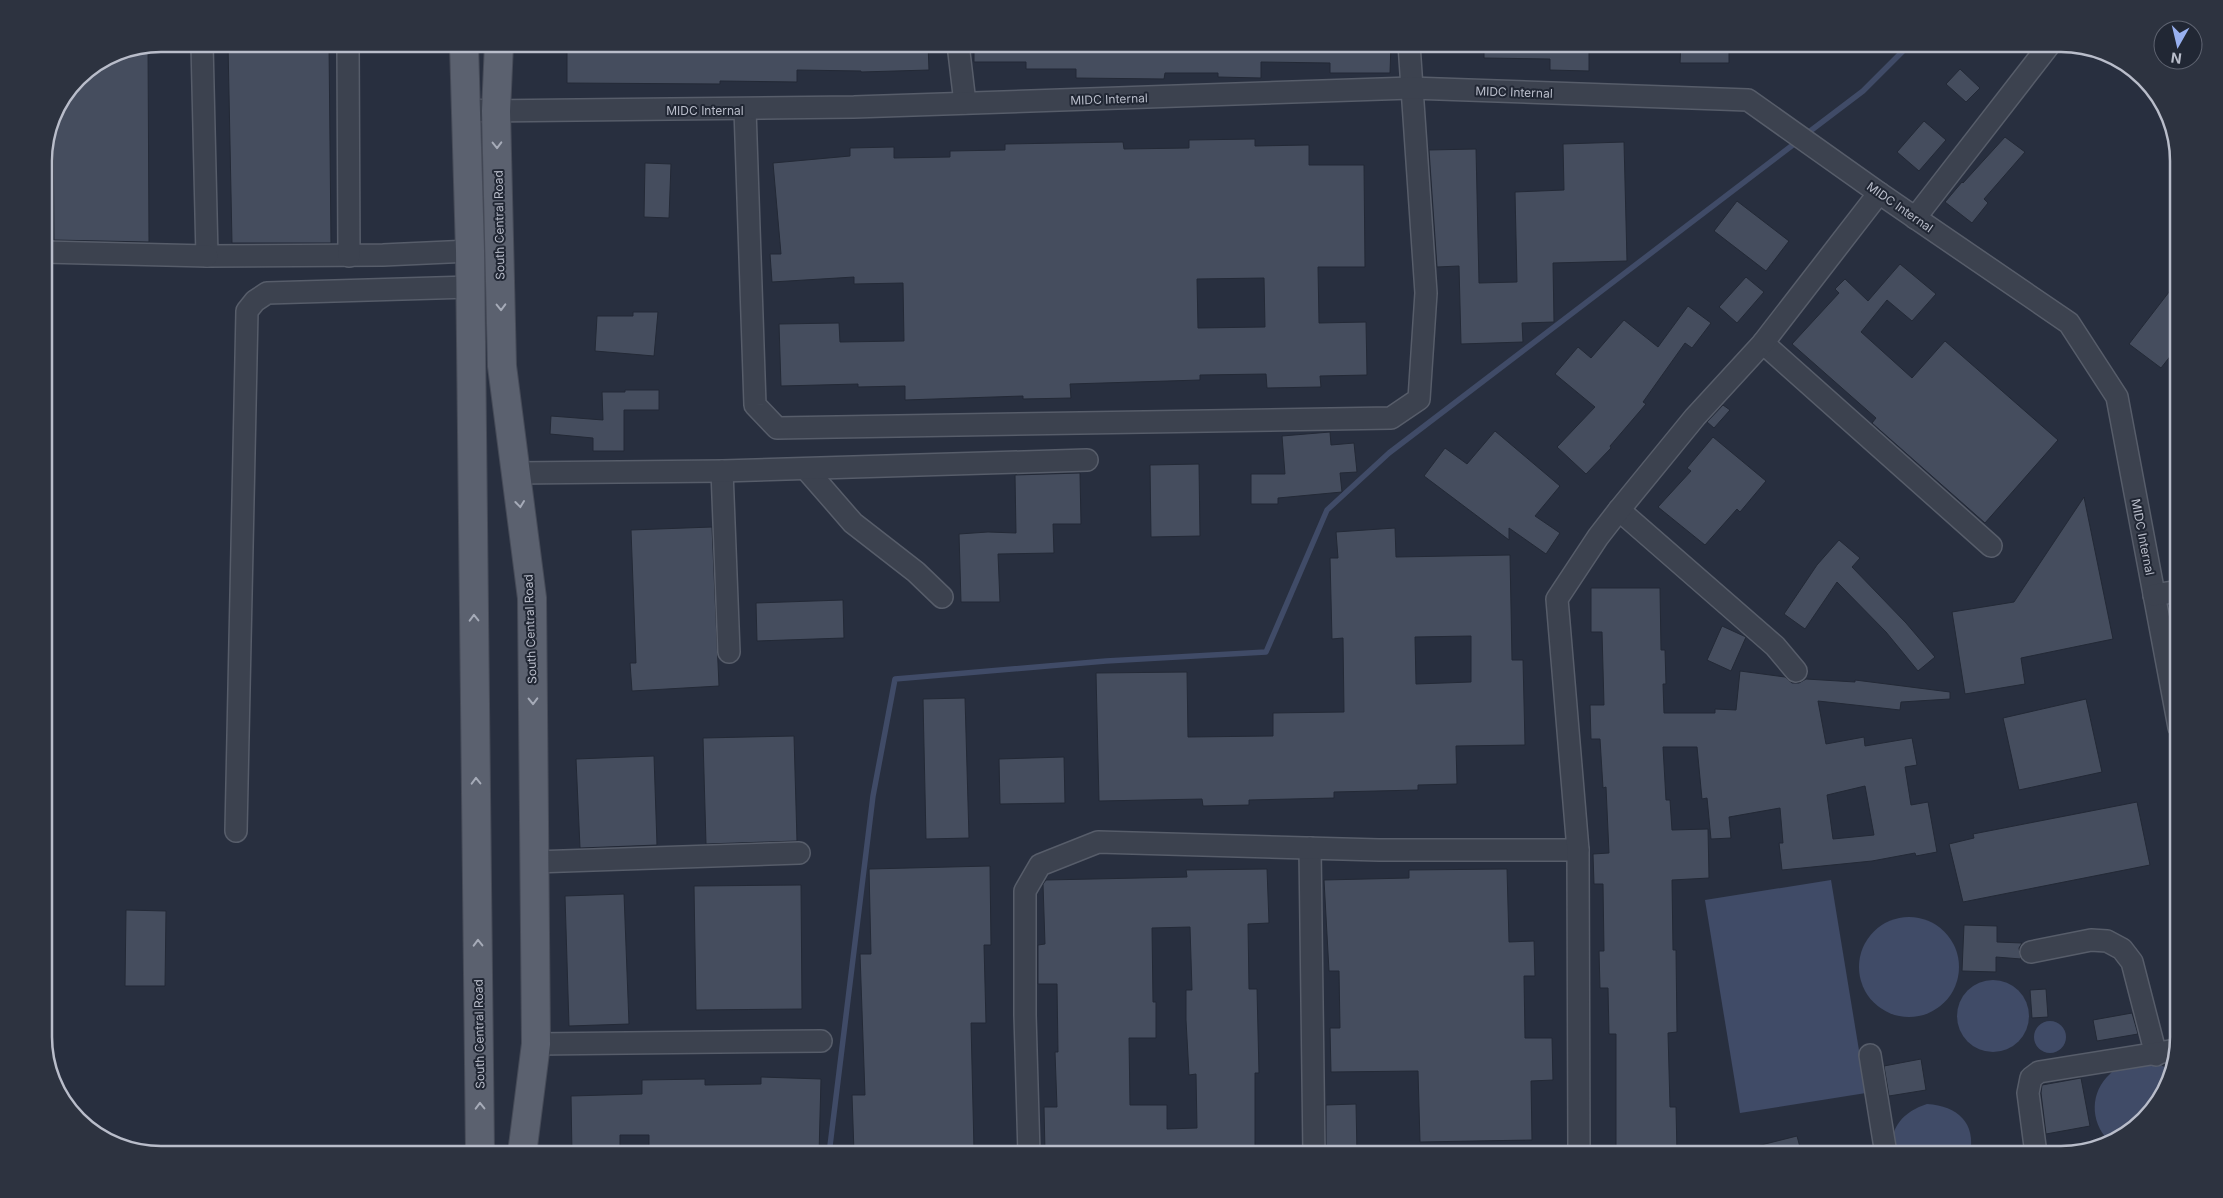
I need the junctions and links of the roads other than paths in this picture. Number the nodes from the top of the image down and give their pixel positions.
1 (1409, 52) edge
2 (2044, 52) edge
3 (202, 53) edge
4 (348, 53) edge
5 (464, 53) edge
6 (499, 53) edge
7 (959, 53) edge
8 (1411, 88) junction
9 (965, 103) junction
10 (466, 110) junction
11 (745, 110) junction
12 (496, 111) junction
13 (1880, 194) junction
14 (1916, 218) junction
15 (470, 251) junction
16 (53, 252) edge
17 (207, 256) junction
18 (349, 256) junction
19 (470, 287) junction
20 (1763, 343) junction
21 (1087, 460) dead end
22 (806, 469) junction
23 (722, 471) junction
24 (516, 474) junction
25 (1619, 510) junction
26 (1992, 546) dead end
27 (2170, 592) edge
28 (2154, 595) junction
29 (942, 597) dead end
30 (729, 652) dead end
31 (1796, 671) dead end
32 (2170, 679) edge
33 (236, 831) dead end
34 (1310, 848) junction
35 (1578, 850) junction
36 (799, 853) dead end
37 (534, 862) junction
38 (2031, 952) dead end
39 (820, 1042) dead end
40 (536, 1044) junction
41 (2166, 1052) edge
42 (1870, 1055) dead end
43 (480, 1146) edge
44 (523, 1146) edge
45 (1029, 1146) edge
46 (1314, 1146) edge
47 (1579, 1146) edge
48 (1885, 1146) edge
49 (2035, 1146) edge

1 - 8 street
2 - 14 street
3 - 17 street
4 - 18 street
5 - 10 main road, South Central Road
6 - 12 main road, South Central Road
7 - 9 street
8 - 9 street, MIDC Internal
8 - 11 street
8 - 13 street, MIDC Internal
9 - 11 street, MIDC Internal
10 - 12 street, MIDC Internal
10 - 15 main road, South Central Road
11 - 12 street, MIDC Internal
12 -> 24 main road, South Central Road
13 - 14 street, MIDC Internal
13 - 20 street
14 - 28 street, MIDC Internal
15 - 18 street
15 - 19 main road, South Central Road
16 - 17 street
17 - 18 street
19 - 33 street
43 -> 19 main road, South Central Road
20 - 25 street
20 - 26 street
21 - 22 street
22 - 23 street
22 - 29 street
23 - 24 street
23 - 30 street
24 -> 37 main road, South Central Road
25 - 31 street
25 - 35 street
27 - 28 street
28 - 32 street, MIDC Internal
34 - 35 street
34 - 45 street
34 - 46 street
35 - 47 street
36 - 37 street
37 - 40 main road, South Central Road
38 - 41 street
39 - 40 street
40 - 44 main road, South Central Road
41 - 49 street
42 - 48 street

